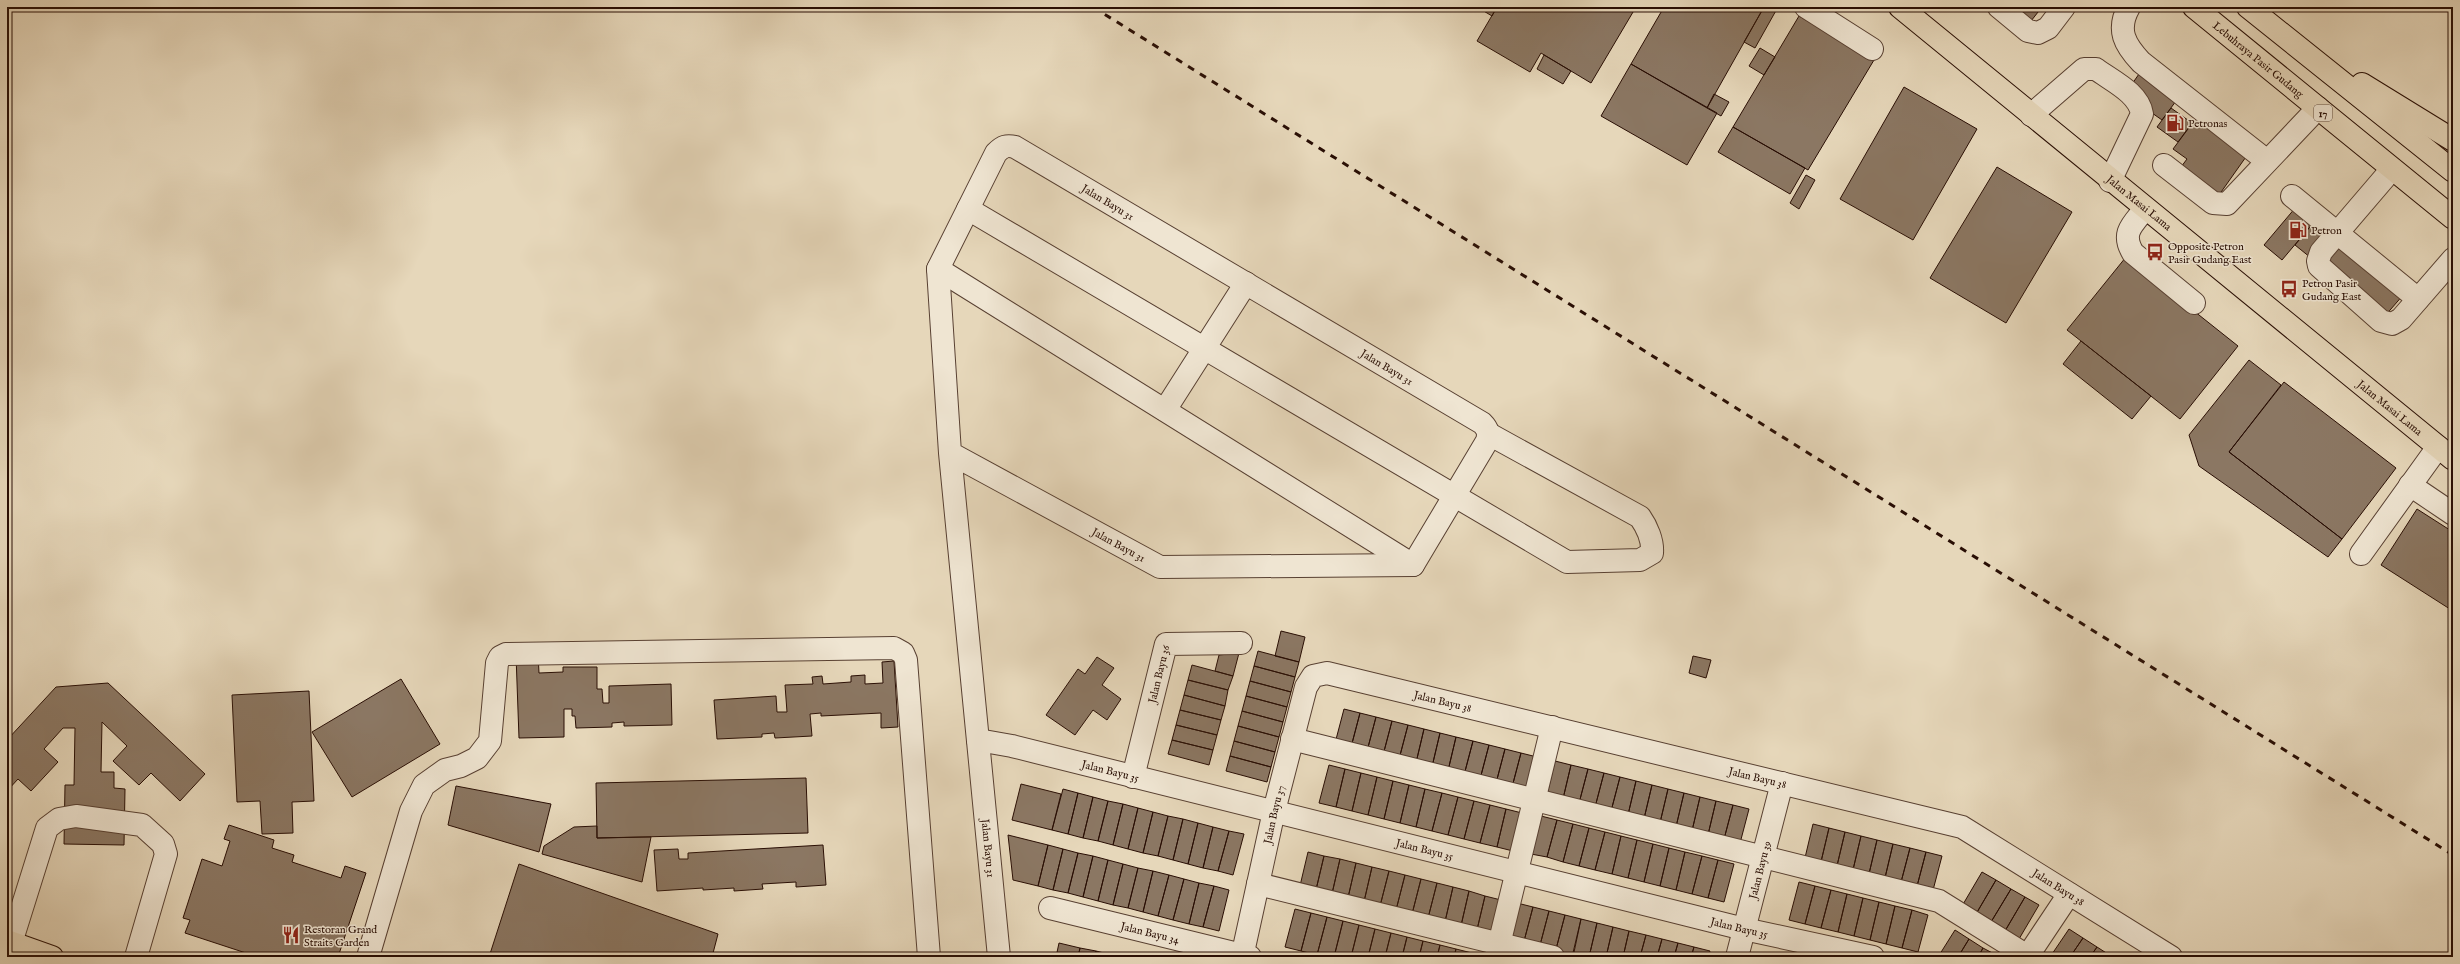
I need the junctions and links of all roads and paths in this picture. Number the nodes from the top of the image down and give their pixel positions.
1 (1806, 7) edge
2 (1900, 7) edge
3 (1998, 7) edge
4 (2064, 7) edge
5 (2129, 7) edge
6 (2194, 7) edge
7 (2248, 7) edge
8 (1872, 49) dead end
9 (2310, 55) junction
10 (2318, 108) junction
11 (2031, 115) junction
12 (2453, 140) edge
13 (2267, 161) junction
14 (2164, 164) dead end
15 (2392, 168) junction
16 (2453, 171) edge
17 (2110, 181) junction
18 (2292, 196) dead end
19 (968, 209) junction
20 (2145, 209) junction
21 (2453, 218) edge
22 (2337, 232) junction
23 (2453, 259) edge
24 (938, 269) junction
25 (1246, 283) junction
26 (2418, 299) junction
27 (2194, 303) dead end
28 (1203, 347) junction
29 (1165, 410) junction
30 (1489, 434) junction
31 (950, 453) junction
32 (2445, 453) edge
33 (2410, 485) junction
34 (1454, 496) junction
35 (2453, 514) edge
36 (2361, 554) dead end
37 (1412, 565) junction
38 (1241, 643) dead end
39 (1314, 676) joint
40 (1552, 727) junction
41 (1292, 739) junction
42 (978, 740) junction
43 (1133, 777) junction
44 (1782, 783) junction
45 (1535, 798) junction
46 (1274, 811) junction
47 (1763, 856) junction
48 (1517, 872) junction
49 (1258, 884) junction
50 (2069, 894) junction
51 (1050, 908) dead end
52 (1744, 929) junction
53 (9, 942) edge
54 (1498, 950) edge
55 (1245, 956) edge
56 (52, 957) edge
57 (136, 957) edge
58 (368, 957) edge
59 (929, 957) edge
60 (999, 957) edge
61 (1553, 957) edge
62 (1737, 957) edge
63 (1873, 957) edge
64 (2028, 957) edge
65 (2171, 957) edge

1 - 8 street
2 - 11 main road, Jalan Masai Lama
3 - 4 street
5 - 13 street
6 - 10 main road, Lebuhraya Pasir Gudang / 17
7 - 9 main road
9 - 12 main road
9 - 16 main road
10 - 13 street
10 - 15 main road, Lebuhraya Pasir Gudang / 17
11 - 17 main road, Jalan Masai Lama
11 - 17 street
13 - 14 street
15 - 21 main road, Lebuhraya Pasir Gudang / 17
15 - 22 street
17 - 20 main road, Jalan Masai Lama
18 - 22 street
19 - 24 street, Jalan Bayu 31
19 - 25 street, Jalan Bayu 31
19 - 28 street
20 - 27 street
20 - 32 main road, Jalan Masai Lama
22 - 26 street
22 - 26 street
23 - 26 street
24 - 29 street
24 - 31 street, Jalan Bayu 31
25 - 28 street
25 - 30 street, Jalan Bayu 31
28 - 29 street
28 - 34 street
29 - 37 street
30 - 34 street
30 - 34 street, Jalan Bayu 31
31 - 37 street, Jalan Bayu 31
31 - 42 street, Jalan Bayu 31
32 - 33 street
33 - 35 street
33 - 36 street
34 - 37 street
38 - 43 street, Jalan Bayu 36
39 - 40 street, Jalan Bayu 38
39 - 41 street, Jalan Bayu 37
40 - 44 street, Jalan Bayu 38
40 - 45 street
41 - 45 street
41 - 46 street, Jalan Bayu 37
42 - 43 street, Jalan Bayu 35
42 - 60 street, Jalan Bayu 31
43 - 46 street, Jalan Bayu 35
44 - 47 street, Jalan Bayu 39
44 - 50 street, Jalan Bayu 38
45 - 47 street
45 - 48 street
46 - 48 street, Jalan Bayu 35
46 - 49 street, Jalan Bayu 37
47 - 52 street, Jalan Bayu 39
47 - 64 street
48 - 52 street, Jalan Bayu 35
48 - 54 street
49 - 54 street
49 - 55 street, Jalan Bayu 37
50 - 64 street
50 - 65 street, Jalan Bayu 38
51 - 55 street, Jalan Bayu 34
52 - 62 street, Jalan Bayu 39
52 - 63 street, Jalan Bayu 35
53 - 56 main road
53 - 57 street
54 - 61 street
58 - 59 street

